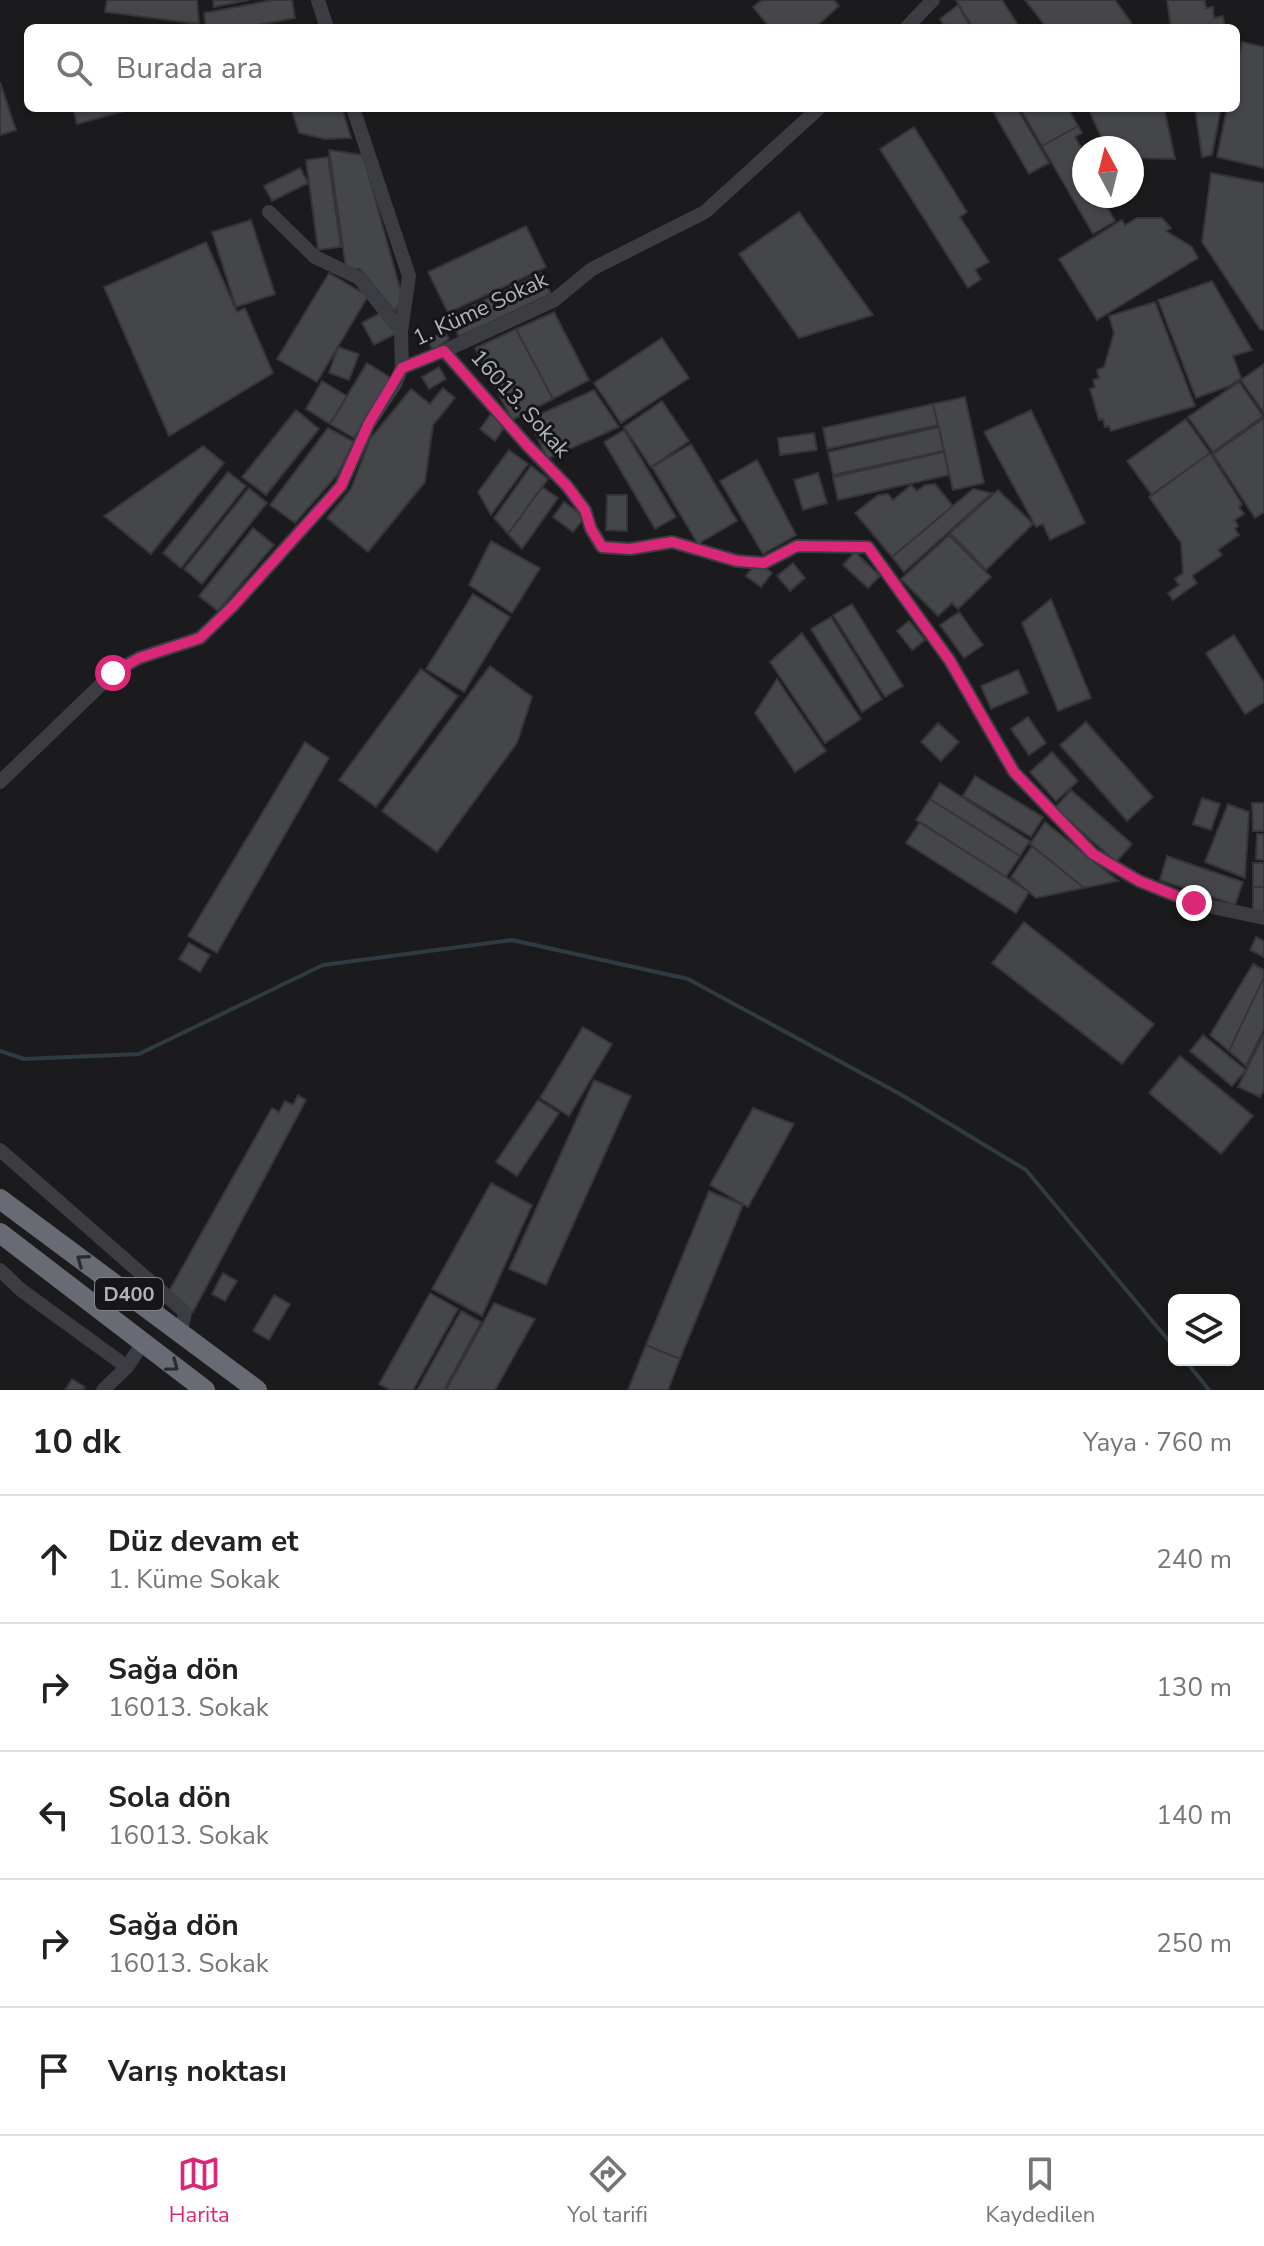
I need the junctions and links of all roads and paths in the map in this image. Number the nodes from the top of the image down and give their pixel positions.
1 (318, 0) edge
2 (933, 0) edge
3 (326, 24) edge
4 (910, 24) edge
5 (354, 112) edge
6 (815, 112) edge
7 (269, 212) dead end
8 (401, 331) junction
9 (444, 351) junction
10 (402, 368) junction
11 (0, 782) edge
12 (1264, 918) edge
13 (0, 1150) edge
14 (0, 1199) edge
15 (0, 1233) edge
16 (0, 1270) edge
17 (181, 1332) junction
18 (143, 1343) junction
19 (127, 1367) junction
20 (103, 1390) edge
21 (205, 1390) edge
22 (257, 1390) edge

1 - 3 street
2 - 4 street
5 - 8 street
6 - 9 street, 1. Küme Sokak
7 - 8 street
8 - 10 street
9 - 10 street, 1. Küme Sokak
9 - 12 street, 16013. Sokak
10 - 11 street, 1. Küme Sokak
13 - 17 street
17 -> 14 highway, D400
15 - 18 highway, D400
16 - 19 street
17 - 22 highway, D400
18 - 19 street
18 -> 21 highway, D400
19 - 20 street

